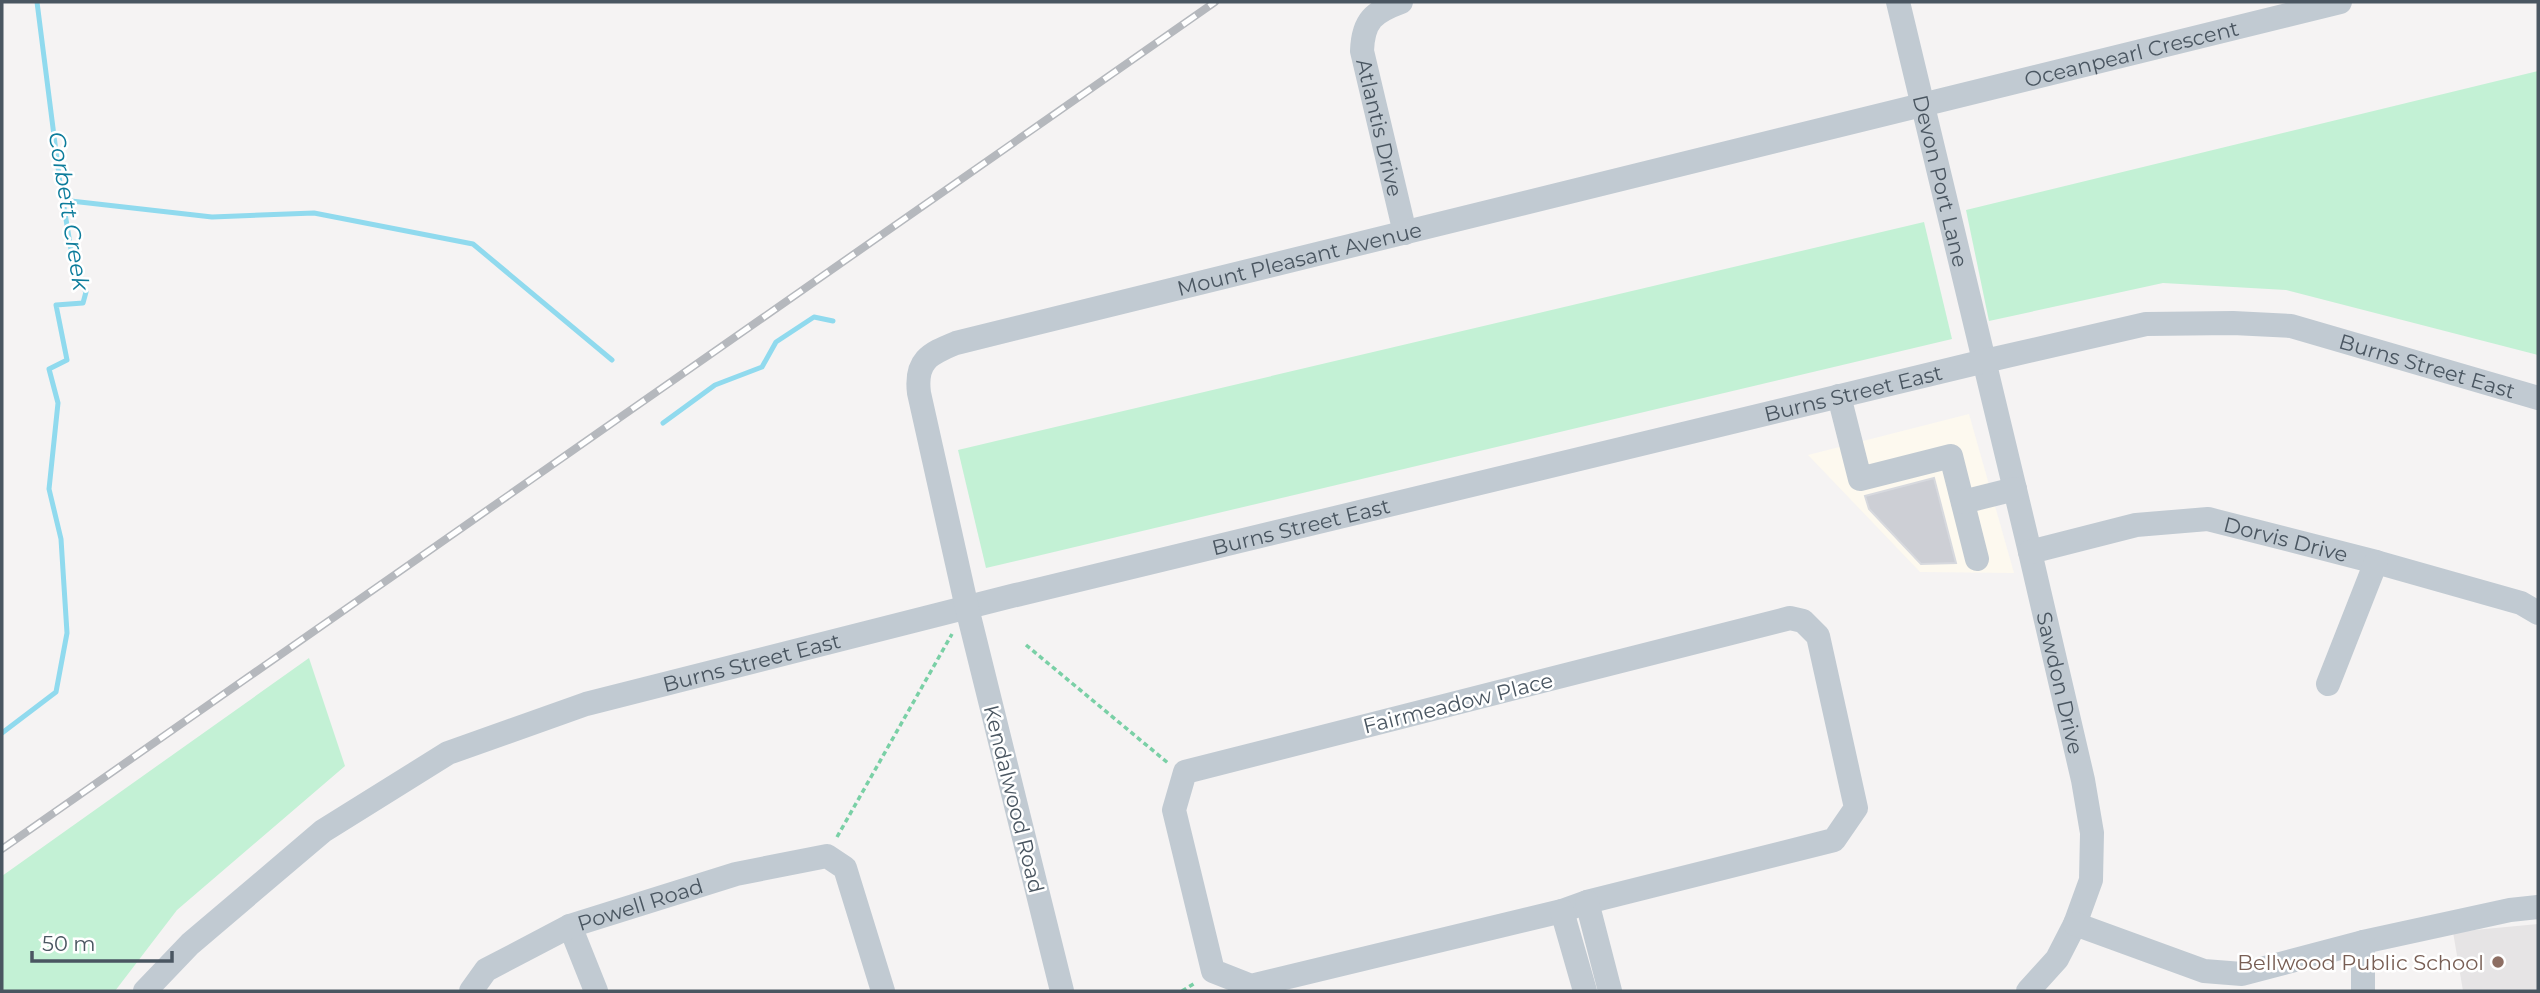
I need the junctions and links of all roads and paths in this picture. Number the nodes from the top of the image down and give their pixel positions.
1 (1401, 2) edge
2 (1898, 2) edge
3 (2340, 2) edge
4 (1923, 106) junction
5 (1405, 233) junction
6 (1985, 361) junction
7 (1839, 396) junction
8 (2538, 398) edge
9 (2015, 489) junction
10 (1962, 502) junction
11 (2030, 552) junction
12 (1977, 559) dead end
13 (2376, 562) junction
14 (967, 608) junction
15 (2538, 613) edge
16 (1026, 645) dead end
17 (2329, 684) dead end
18 (1185, 772) junction
19 (827, 856) junction
20 (1587, 902) junction
21 (2538, 907) edge
22 (1562, 911) junction
23 (2075, 924) junction
24 (570, 926) junction
25 (2363, 942) junction
26 (145, 991) edge
27 (471, 991) edge
28 (596, 991) edge
29 (883, 991) edge
30 (1062, 991) edge
31 (1585, 991) edge
32 (1610, 991) edge
33 (2028, 991) edge
34 (2364, 991) edge

1 - 5 street, Atlantis Drive
2 - 4 street, Devon Port Lane
3 - 4 street, Oceanpearl Crescent
4 - 5 street, Mount Pleasant Avenue
4 - 6 street, Devon Port Lane
5 - 14 street, Mount Pleasant Avenue
6 - 7 street, Burns Street East
6 - 8 street, Burns Street East
6 - 9 street, Sawdon Drive
7 - 10 street
7 - 14 street, Burns Street East
9 - 10 street
9 - 11 street, Sawdon Drive
10 - 12 street
11 - 13 street, Dorvis Drive
11 - 23 street, Sawdon Drive
13 - 15 street, Dorvis Drive
13 - 17 street
14 - 19 path
14 - 26 street, Burns Street East
14 - 30 street, Kendalwood Road
16 - 18 path
18 - 20 street, Fairmeadow Place
18 - 22 street, Fairmeadow Place
19 - 24 street, Powell Road
19 - 29 street
20 - 22 street, Fairmeadow Place
20 - 32 street
21 - 25 street
22 - 31 street
23 - 25 street
23 - 33 street, Sawdon Drive
24 - 27 street, Powell Road
24 - 28 street
25 - 34 street

